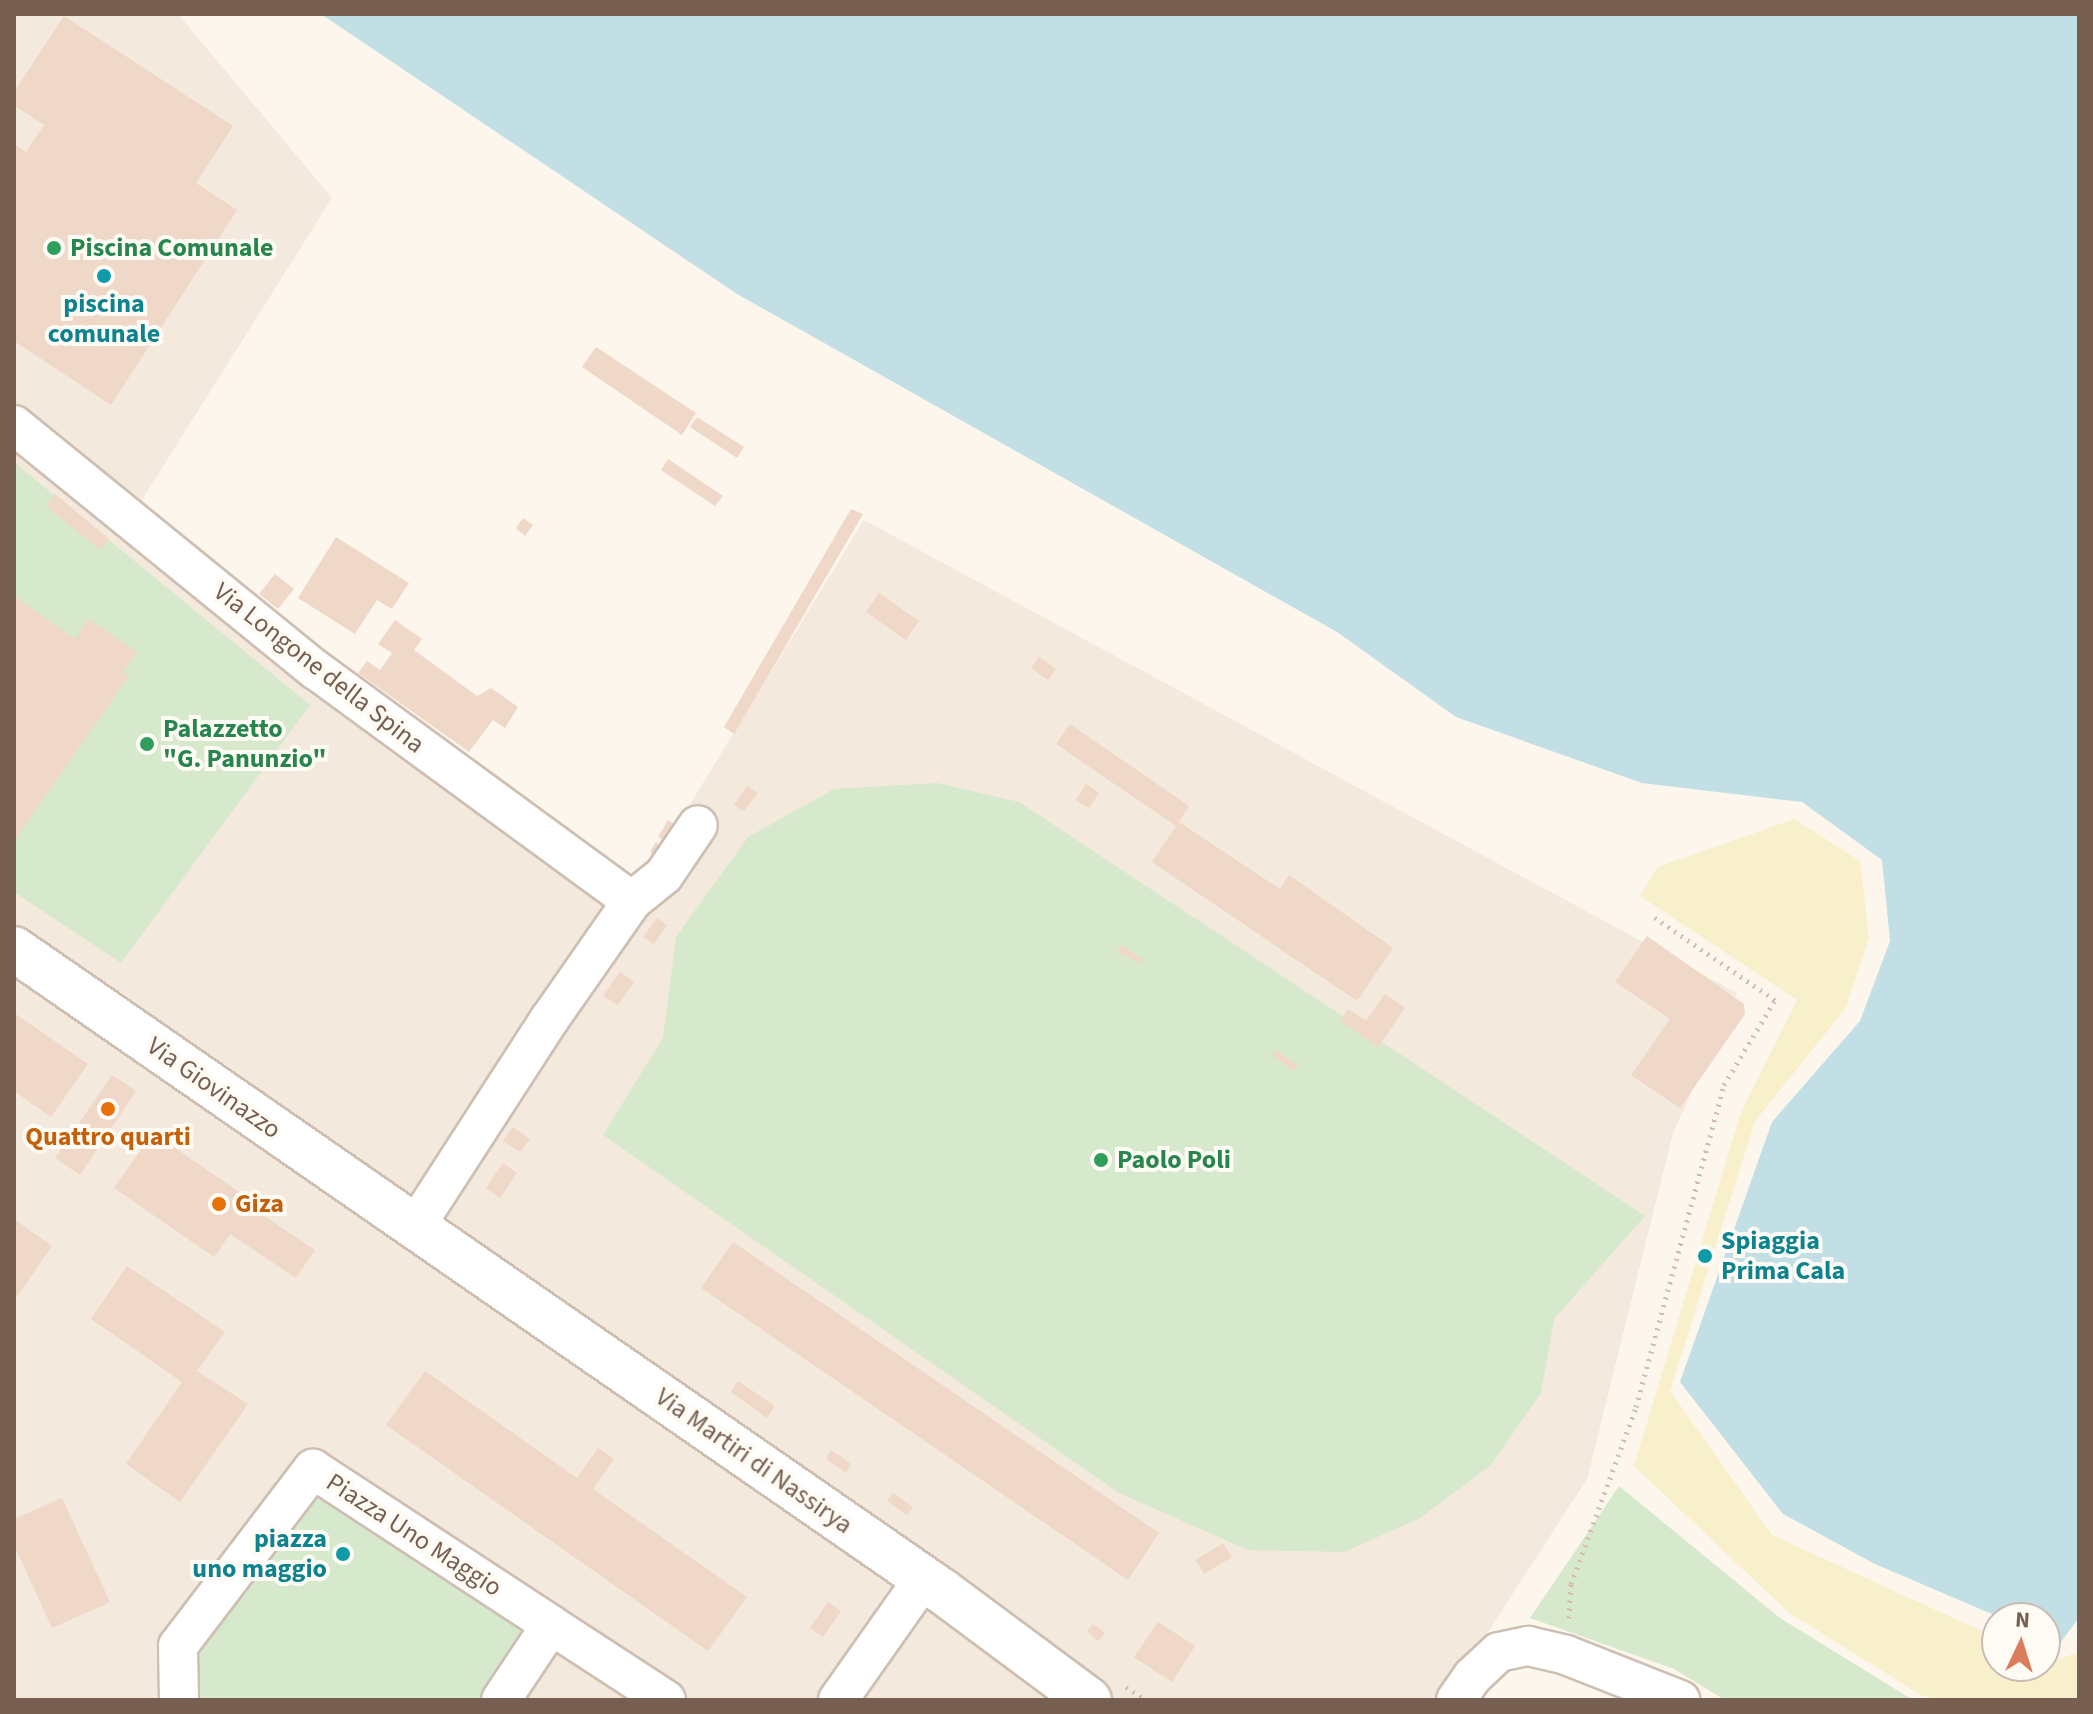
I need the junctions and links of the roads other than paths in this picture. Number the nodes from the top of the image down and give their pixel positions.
1 (14, 425) edge
2 (698, 825) dead end
3 (632, 901) junction
4 (14, 949) edge
5 (415, 1227) junction
6 (924, 1578) junction
7 (551, 1625) junction
8 (179, 1700) edge
9 (501, 1700) edge
10 (666, 1700) edge
11 (838, 1700) edge
12 (1089, 1700) edge
13 (1456, 1700) edge
14 (1680, 1700) edge

1 - 3 street, Via Longone della Spina
2 - 3 street
3 - 5 street
4 - 5 street, Via Giovinazzo
5 - 6 street, Via Martiri di Nassirya
6 - 11 street
6 - 12 street, Via Martiri di Nassirya
7 - 8 street, Piazza Uno Maggio
7 - 9 street
7 - 10 street
13 - 14 street

